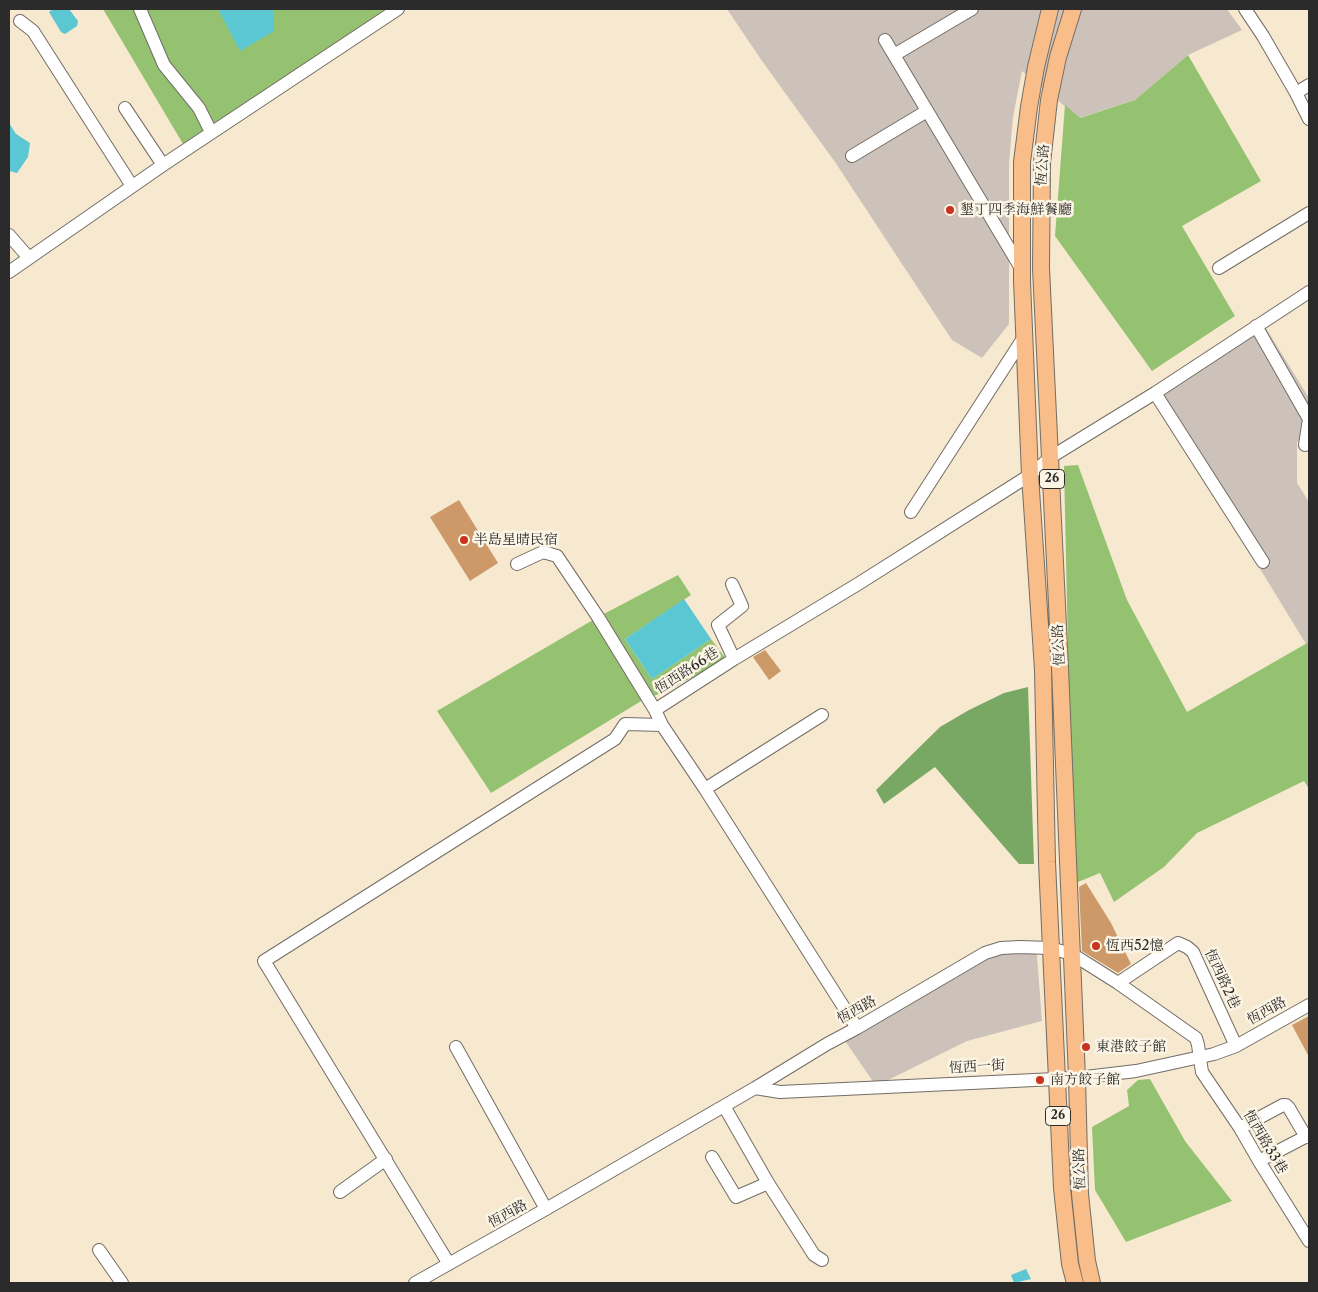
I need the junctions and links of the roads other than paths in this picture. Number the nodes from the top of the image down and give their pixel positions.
1 (140, 9) edge
2 (398, 9) edge
3 (972, 9) edge
4 (1050, 9) edge
5 (1073, 9) edge
6 (1245, 9) edge
7 (20, 21) dead end
8 (885, 40) dead end
9 (894, 55) junction
10 (1309, 85) edge
11 (1296, 93) junction
12 (125, 108) dead end
13 (927, 111) junction
14 (1309, 119) edge
15 (211, 132) junction
16 (852, 156) dead end
17 (163, 164) junction
18 (132, 186) junction
19 (1309, 212) edge
20 (9, 235) edge
21 (29, 258) junction
22 (1219, 268) dead end
23 (1022, 270) junction
24 (9, 272) edge
25 (1309, 292) edge
26 (1256, 326) junction
27 (1024, 337) junction
28 (1155, 393) junction
29 (1305, 445) dead end
30 (1051, 457) junction
31 (1030, 475) junction
32 (911, 512) dead end
33 (1263, 562) dead end
34 (517, 564) dead end
35 (732, 584) dead end
36 (734, 658) junction
37 (655, 710) junction
38 (822, 716) dead end
39 (662, 725) junction
40 (705, 789) junction
41 (1050, 948) junction
42 (1072, 954) junction
43 (1118, 983) junction
44 (1309, 1005) edge
45 (857, 1028) junction
46 (1236, 1046) junction
47 (456, 1047) dead end
48 (1199, 1057) junction
49 (1056, 1078) junction
50 (1077, 1078) junction
51 (755, 1088) junction
52 (724, 1106) junction
53 (1240, 1128) junction
54 (1308, 1136) edge
55 (712, 1156) dead end
56 (386, 1159) junction
57 (1259, 1161) junction
58 (768, 1183) junction
59 (340, 1192) dead end
60 (546, 1209) junction
61 (1309, 1241) edge
62 (99, 1250) dead end
63 (822, 1260) dead end
64 (449, 1264) junction
65 (122, 1283) edge
66 (415, 1283) edge
67 (1075, 1283) edge
68 (1092, 1283) edge

1 - 15 street
2 - 15 street
3 - 9 street
4 - 23 main road, 恆公路 / 26
5 - 30 main road, 恆公路 / 26
6 - 11 street
7 - 18 street
8 - 9 street
9 - 13 street
10 - 11 street
11 - 14 street
12 - 17 street
13 - 16 street
13 - 23 street
15 - 17 street
17 - 18 street
18 - 21 street
19 - 22 street
20 - 21 street
21 - 24 street
23 - 27 main road, 恆公路 / 26
25 - 26 street, 恆西路66巷
26 - 28 street, 恆西路66巷
26 - 29 street
27 - 31 main road, 恆公路 / 26
27 - 32 street
28 - 30 street, 恆西路66巷
28 - 33 street
30 - 31 street, 恆西路66巷
30 - 42 main road, 恆公路 / 26
31 - 36 street, 恆西路66巷
31 - 41 main road, 恆公路 / 26
34 - 37 street
35 - 36 street
36 - 37 street, 恆西路66巷
37 - 39 street, 恆西路66巷
38 - 40 street
39 - 40 street, 恆西路66巷
39 - 56 street
40 - 45 street, 恆西路66巷
41 - 42 street, 恆西路
41 - 45 street, 恆西路
41 - 49 main road, 恆公路 / 26
42 - 43 street, 恆西路
42 - 50 main road, 恆公路 / 26
43 - 46 street, 恆西路2巷
43 - 48 street, 恆西路
44 - 46 street, 恆西路
45 - 51 street, 恆西路
46 - 48 street, 恆西路
47 - 60 street
48 - 50 street, 恆西一街
48 - 53 street, 恆西路33巷
49 - 50 street, 恆西一街
49 - 51 street, 恆西一街
49 - 67 main road, 恆公路 / 26
50 - 68 main road, 恆公路 / 26
51 - 52 street, 恆西路
52 - 58 street
52 - 60 street, 恆西路
53 - 54 street
53 - 57 street, 恆西路33巷
54 - 57 street
55 - 58 street
56 - 59 street
56 - 64 street
57 - 61 street, 恆西路33巷
58 - 63 street
60 - 64 street, 恆西路
62 - 65 street
64 - 66 street, 恆西路

